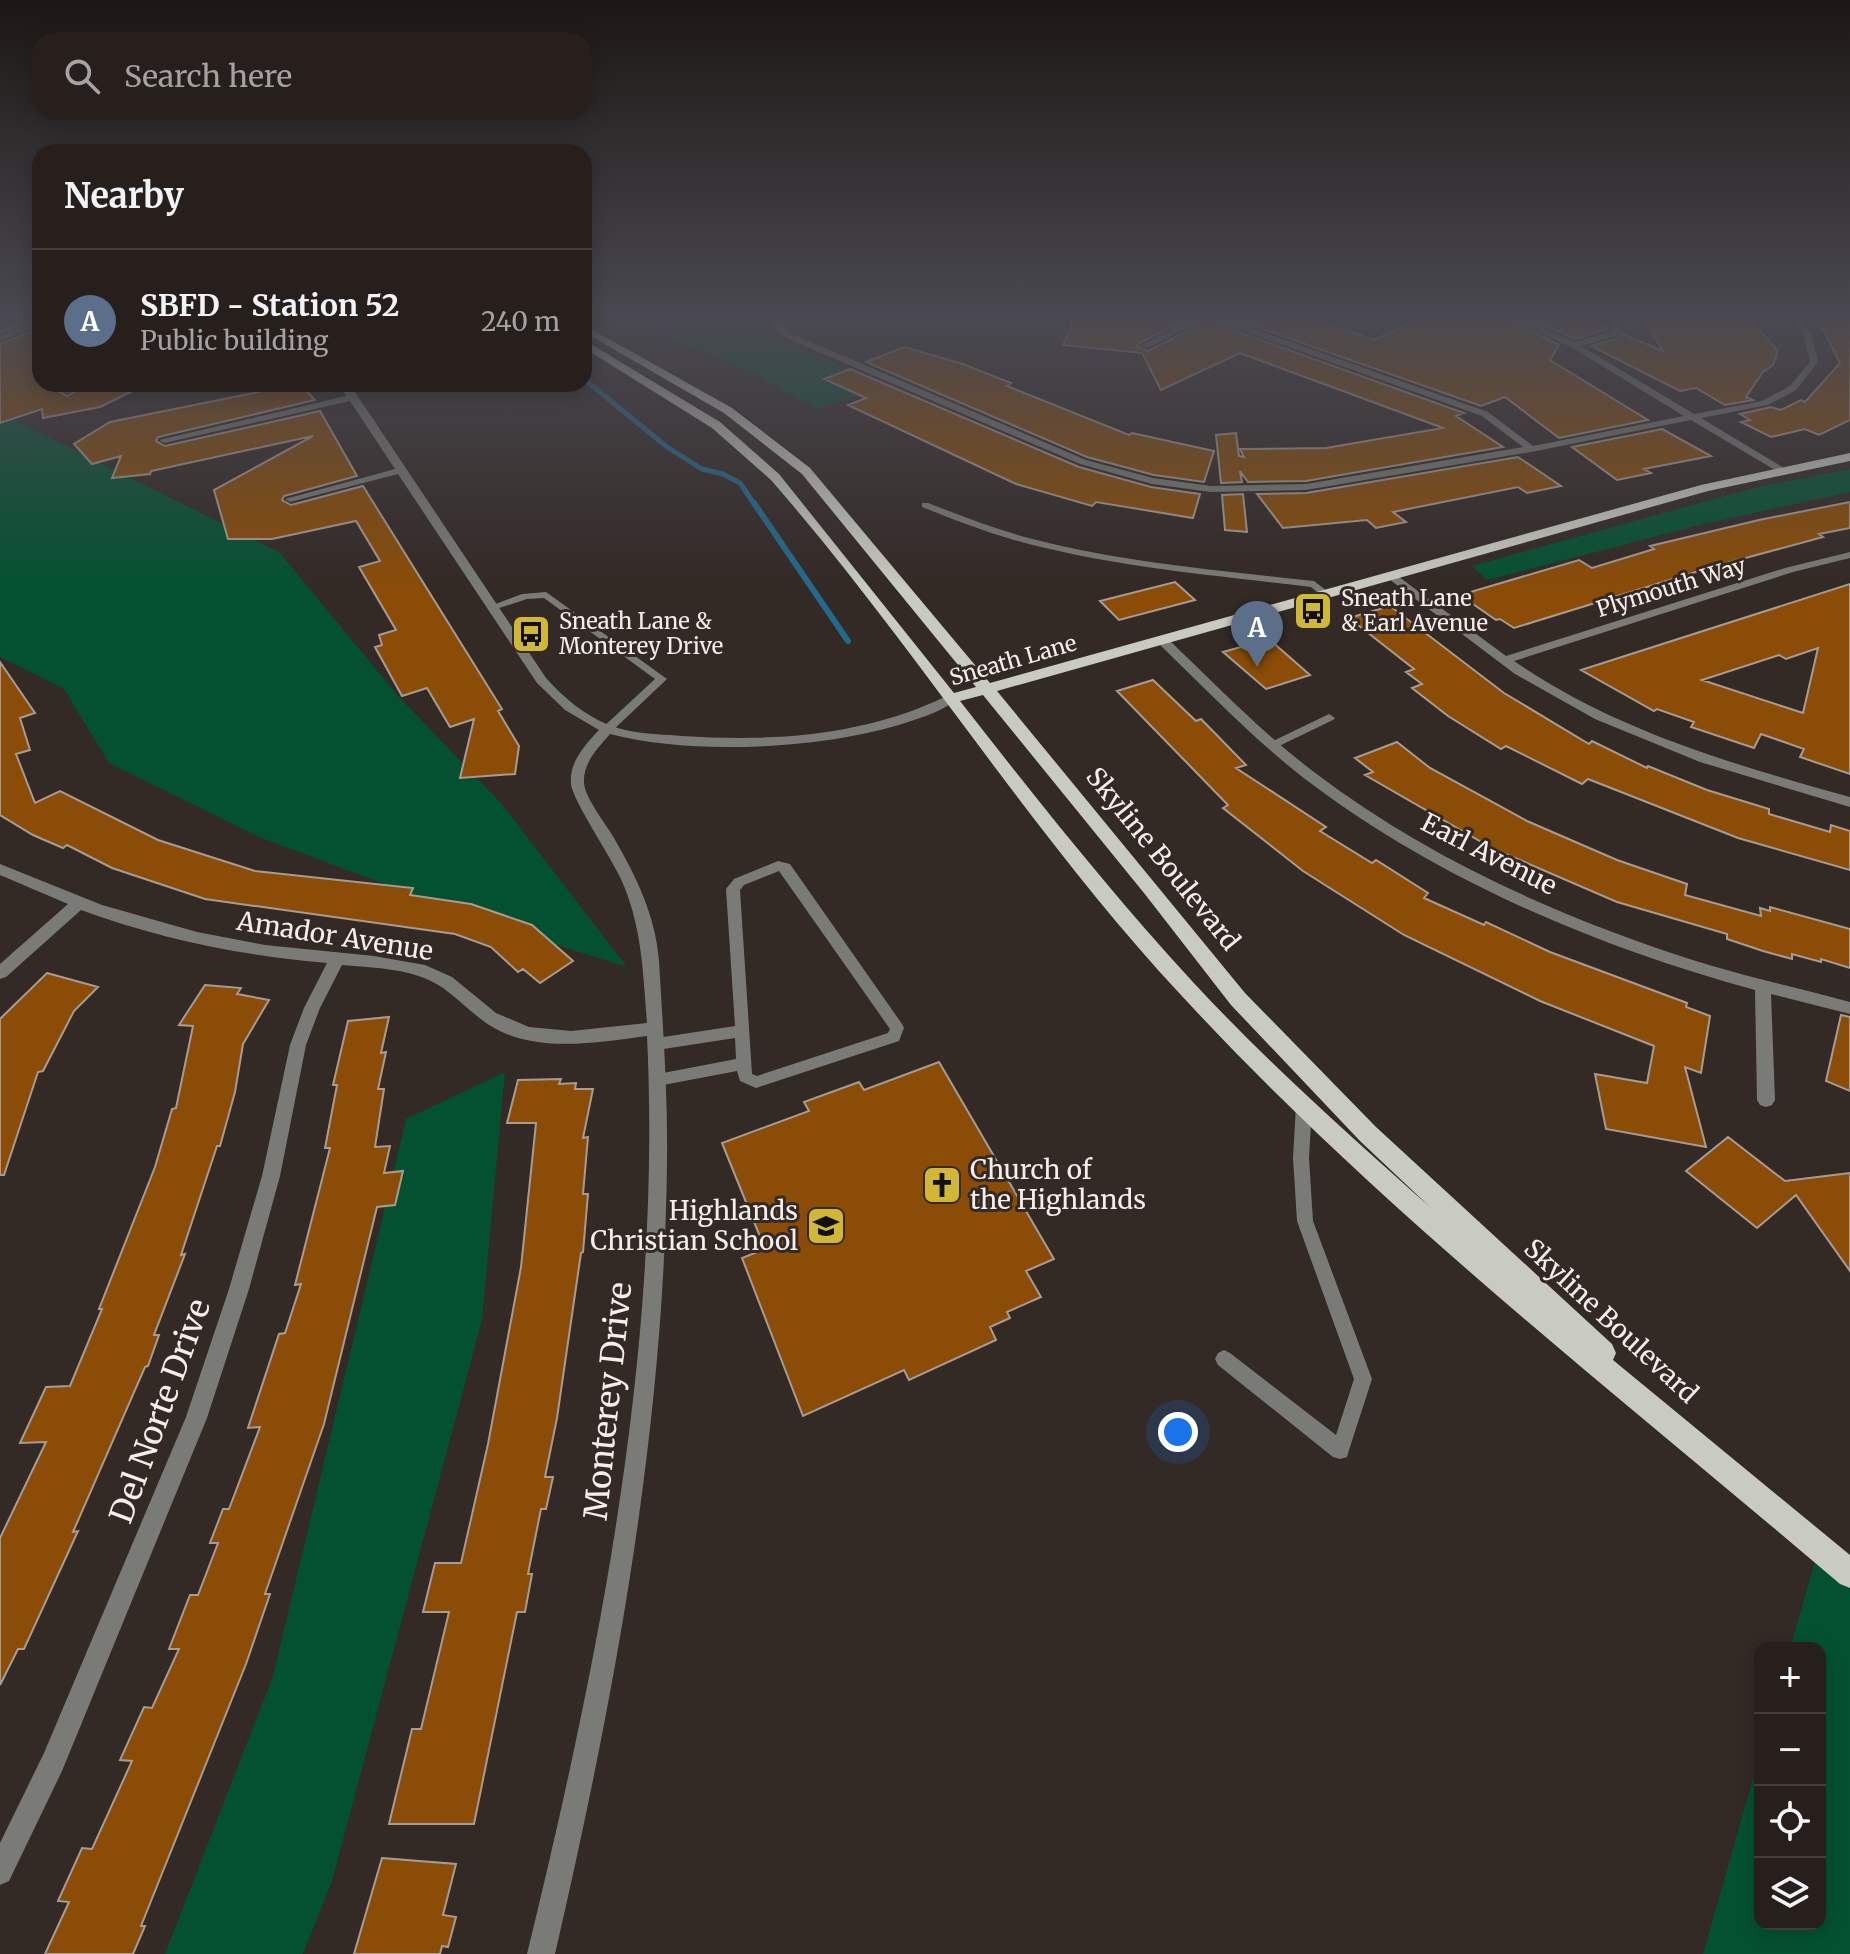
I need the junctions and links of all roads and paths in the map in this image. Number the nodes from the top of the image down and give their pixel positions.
1 (313, 406) edge
2 (360, 406) edge
3 (689, 406) edge
4 (721, 406) edge
5 (953, 406) edge
6 (1463, 406) edge
7 (1676, 406) edge
8 (1749, 406) edge
9 (1694, 417) junction
10 (164, 440) dead end
11 (1531, 449) junction
12 (1850, 457) edge
13 (402, 470) junction
14 (1780, 470) junction
15 (290, 499) dead end
16 (925, 505) dead end
17 (1850, 555) edge
18 (1391, 576) junction
19 (1326, 594) junction
20 (493, 607) junction
21 (1162, 640) junction
22 (1505, 660) junction
23 (987, 689) junction
24 (951, 699) junction
25 (1329, 718) dead end
26 (607, 729) junction
27 (1273, 744) junction
28 (1850, 802) edge
29 (0, 869) edge
30 (78, 904) junction
31 (337, 959) junction
32 (0, 973) edge
33 (1763, 986) junction
34 (1850, 1008) edge
35 (742, 1031) junction
36 (656, 1036) junction
37 (744, 1064) junction
38 (658, 1080) junction
39 (1766, 1100) dead end
40 (1304, 1106) junction
41 (1224, 1359) dead end
42 (1695, 1441) junction
43 (1850, 1574) edge
44 (0, 1872) edge
45 (541, 1954) edge

1 - 10 street
2 - 13 street, Sneath Lane
3 - 24 main road, Skyline Boulevard
4 - 23 main road, Skyline Boulevard
5 - 11 street
6 - 11 street
7 - 9 street
8 - 9 street
9 - 11 street
9 - 14 street
12 - 14 main road, Sneath Lane
13 - 15 street
13 - 20 street, Sneath Lane
14 - 18 main road, Sneath Lane
16 - 19 lane
17 - 22 street, Plymouth Way
18 - 19 main road, Sneath Lane
18 - 22 street
19 - 21 main road, Sneath Lane
20 - 26 street, Sneath Lane
20 - 26 lane
21 - 23 main road, Sneath Lane
21 - 27 street, Earl Avenue
22 - 28 street
23 - 24 main road, Sneath Lane
23 - 42 main road, Skyline Boulevard
24 - 26 street, Sneath Lane
24 - 40 main road, Skyline Boulevard
25 - 27 lane
26 - 36 street, Monterey Drive
27 - 33 street, Earl Avenue
29 - 30 street, Amador Avenue
30 - 31 street, Amador Avenue
30 - 32 street
31 - 36 street, Amador Avenue
31 - 44 street, Del Norte Drive
33 - 34 street, Earl Avenue
33 - 39 street
35 - 36 lane
35 - 37 lane
35 - 37 lane
36 - 38 street, Monterey Drive
37 - 38 lane
38 - 45 street, Monterey Drive
40 - 41 lane
40 - 42 main road, Skyline Boulevard
42 - 43 main road, Skyline Boulevard

